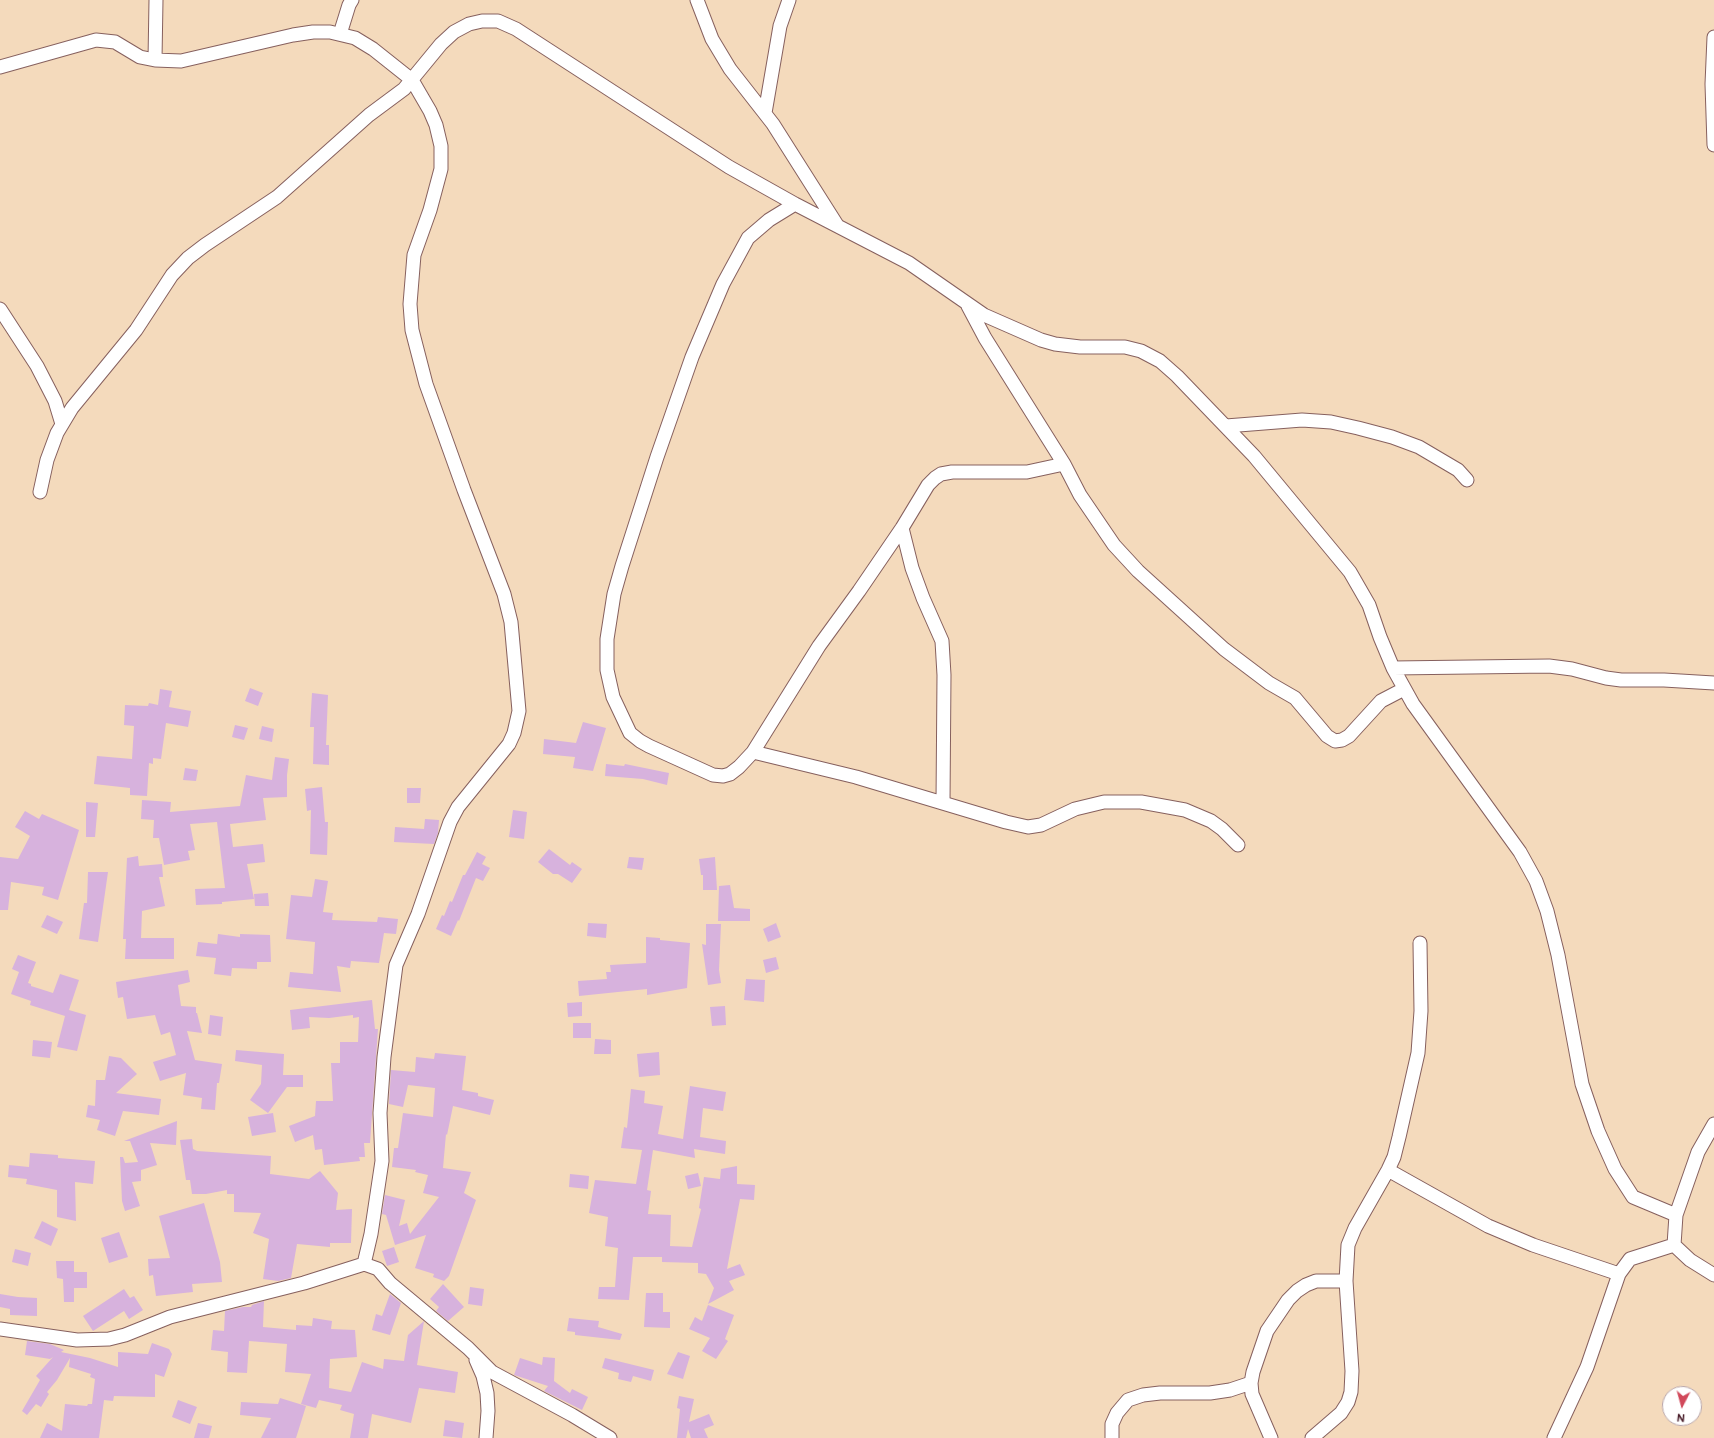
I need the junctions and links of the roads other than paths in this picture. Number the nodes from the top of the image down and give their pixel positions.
1 (156, 0) edge
2 (352, 0) edge
3 (697, 0) edge
4 (789, 0) edge
5 (340, 34) junction
6 (1714, 37) edge
7 (155, 60) junction
8 (0, 67) edge
9 (412, 80) junction
10 (765, 113) junction
11 (1714, 145) edge
12 (795, 204) junction
13 (838, 226) junction
14 (968, 304) junction
15 (0, 309) edge
16 (62, 424) junction
17 (1226, 426) junction
18 (1064, 464) junction
19 (1467, 480) dead end
20 (40, 492) dead end
21 (902, 528) junction
22 (1393, 668) junction
23 (1714, 683) edge
24 (1404, 689) junction
25 (753, 752) junction
26 (943, 802) junction
27 (1238, 845) dead end
28 (1420, 943) dead end
29 (1714, 1124) edge
30 (1388, 1170) junction
31 (1676, 1215) junction
32 (1674, 1244) junction
33 (364, 1264) junction
34 (1619, 1274) junction
35 (1714, 1274) edge
36 (1346, 1281) junction
37 (0, 1329) edge
38 (468, 1348) junction
39 (1252, 1384) junction
40 (486, 1438) edge
41 (610, 1438) edge
42 (1112, 1438) edge
43 (1271, 1438) edge
44 (1312, 1438) edge
45 (1554, 1438) edge

1 - 7 street
2 - 5 street
3 - 10 street
4 - 10 street
5 - 7 street
5 - 9 street
6 - 11 street
7 - 8 street
9 - 12 street
9 - 16 street
9 - 33 street
10 - 13 street
12 - 13 street
12 - 25 street
13 - 14 street
14 - 17 street
14 - 18 street
15 - 16 street
16 - 20 street
17 - 19 street
17 - 22 street
18 - 21 street
18 - 24 street
21 - 25 street
21 - 26 street
22 - 23 street
22 - 24 street
24 - 31 street
25 - 26 street
26 - 27 street
28 - 30 street
29 - 31 street
30 - 34 street
30 - 36 street
31 - 32 street
32 - 34 street
32 - 35 street
33 - 37 street
33 - 38 street
34 - 45 street
36 - 39 street
36 - 44 street
38 - 40 street
38 - 41 street
39 - 42 street
39 - 43 street

